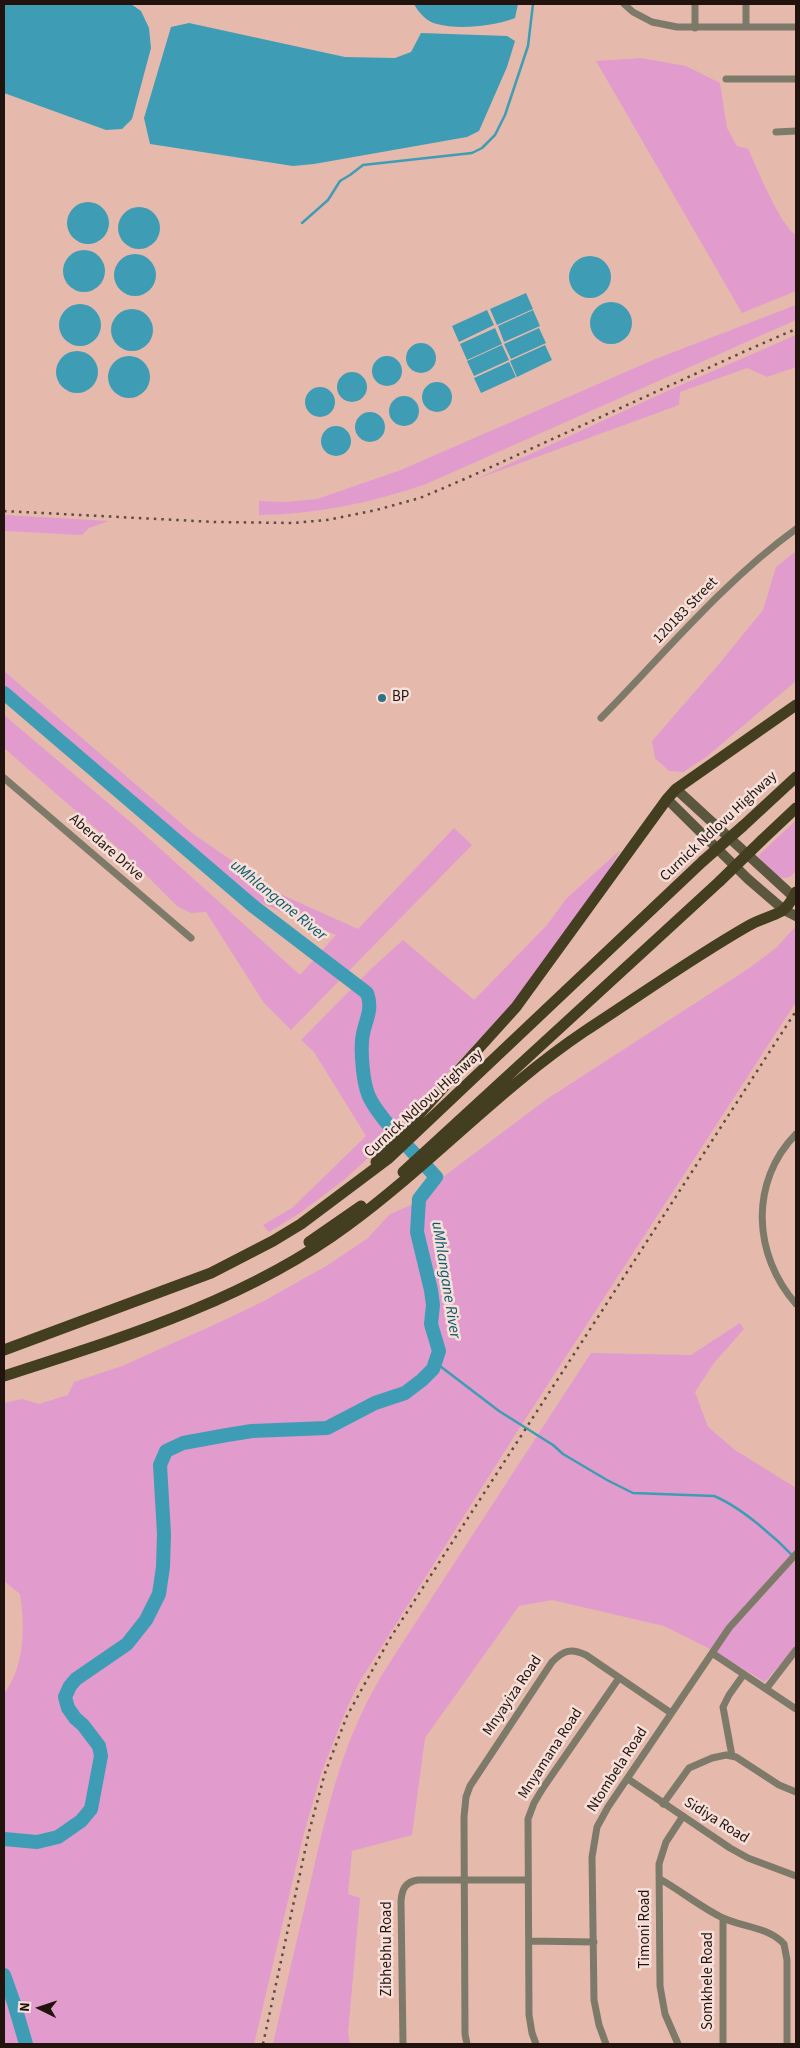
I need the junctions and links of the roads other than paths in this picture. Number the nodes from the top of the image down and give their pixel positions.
1 (624, 4) edge
2 (695, 4) edge
3 (746, 4) edge
4 (746, 27) junction
5 (796, 27) edge
6 (695, 28) junction
7 (726, 78) dead end
8 (796, 79) edge
9 (796, 131) edge
10 (776, 132) dead end
11 (796, 529) edge
12 (796, 705) edge
13 (601, 718) dead end
14 (796, 777) edge
15 (4, 778) edge
16 (676, 789) junction
17 (667, 799) junction
18 (796, 808) edge
19 (795, 896) edge
20 (784, 910) junction
21 (796, 916) edge
22 (191, 938) dead end
23 (796, 1134) edge
24 (387, 1155) junction
25 (422, 1159) junction
26 (382, 1195) junction
27 (796, 1304) edge
28 (4, 1350) edge
29 (4, 1369) edge
30 (4, 1376) edge
31 (796, 1554) edge
32 (796, 1650) edge
33 (712, 1653) junction
34 (744, 1674) junction
35 (619, 1678) junction
36 (766, 1689) junction
37 (796, 1709) edge
38 (672, 1713) junction
39 (732, 1756) junction
40 (628, 1779) junction
41 (796, 1792) edge
42 (663, 1804) junction
43 (683, 1816) junction
44 (796, 1876) edge
45 (464, 1879) junction
46 (527, 1880) junction
47 (660, 1880) junction
48 (724, 1918) junction
49 (529, 1941) junction
50 (594, 1942) junction
51 (403, 2044) edge
52 (467, 2044) edge
53 (536, 2044) edge
54 (606, 2044) edge
55 (678, 2044) edge
56 (723, 2044) edge
57 (788, 2044) edge

1 - 6 street
2 - 6 street
3 - 4 street
4 - 5 street
4 - 6 street
7 - 8 street
9 - 10 street
11 - 13 street, 120183 Street
12 - 16 main road
14 - 24 main road, Curnick Ndlovu Highway, bridge
15 - 22 street, Aberdare Drive
16 - 17 main road
16 - 19 main road
17 - 20 main road
17 - 24 main road
18 - 25 main road, bridge
19 - 20 main road
20 - 21 main road
20 - 25 main road
23 - 27 street
24 - 28 main road, Curnick Ndlovu Highway
25 - 26 main road
26 - 29 main road
26 - 30 main road
31 - 33 street, Ntombela Road
32 - 36 street
33 - 34 street
33 - 38 street, Ntombela Road
34 - 36 street
34 - 39 street
35 - 38 street, Mnyayiza Road
35 - 45 street, Mnyayiza Road
35 - 46 street, Mnyamana Road
36 - 37 street
38 - 40 street, Ntombela Road
39 - 41 street
39 - 42 street
40 - 42 street, Sidiya Road
40 - 50 street, Ntombela Road
42 - 43 street, Sidiya Road
43 - 44 street, Sidiya Road
43 - 47 street, Timoni Road
45 - 46 street
45 - 51 street, Zibhebhu Road
45 - 52 street, Mnyayiza Road
46 - 49 street, Mnyamana Road
47 - 48 street
47 - 55 street, Timoni Road
48 - 56 street, Somkhele Road
48 - 57 street
49 - 50 street
49 - 53 street, Mnyamana Road
50 - 54 street, Ntombela Road

